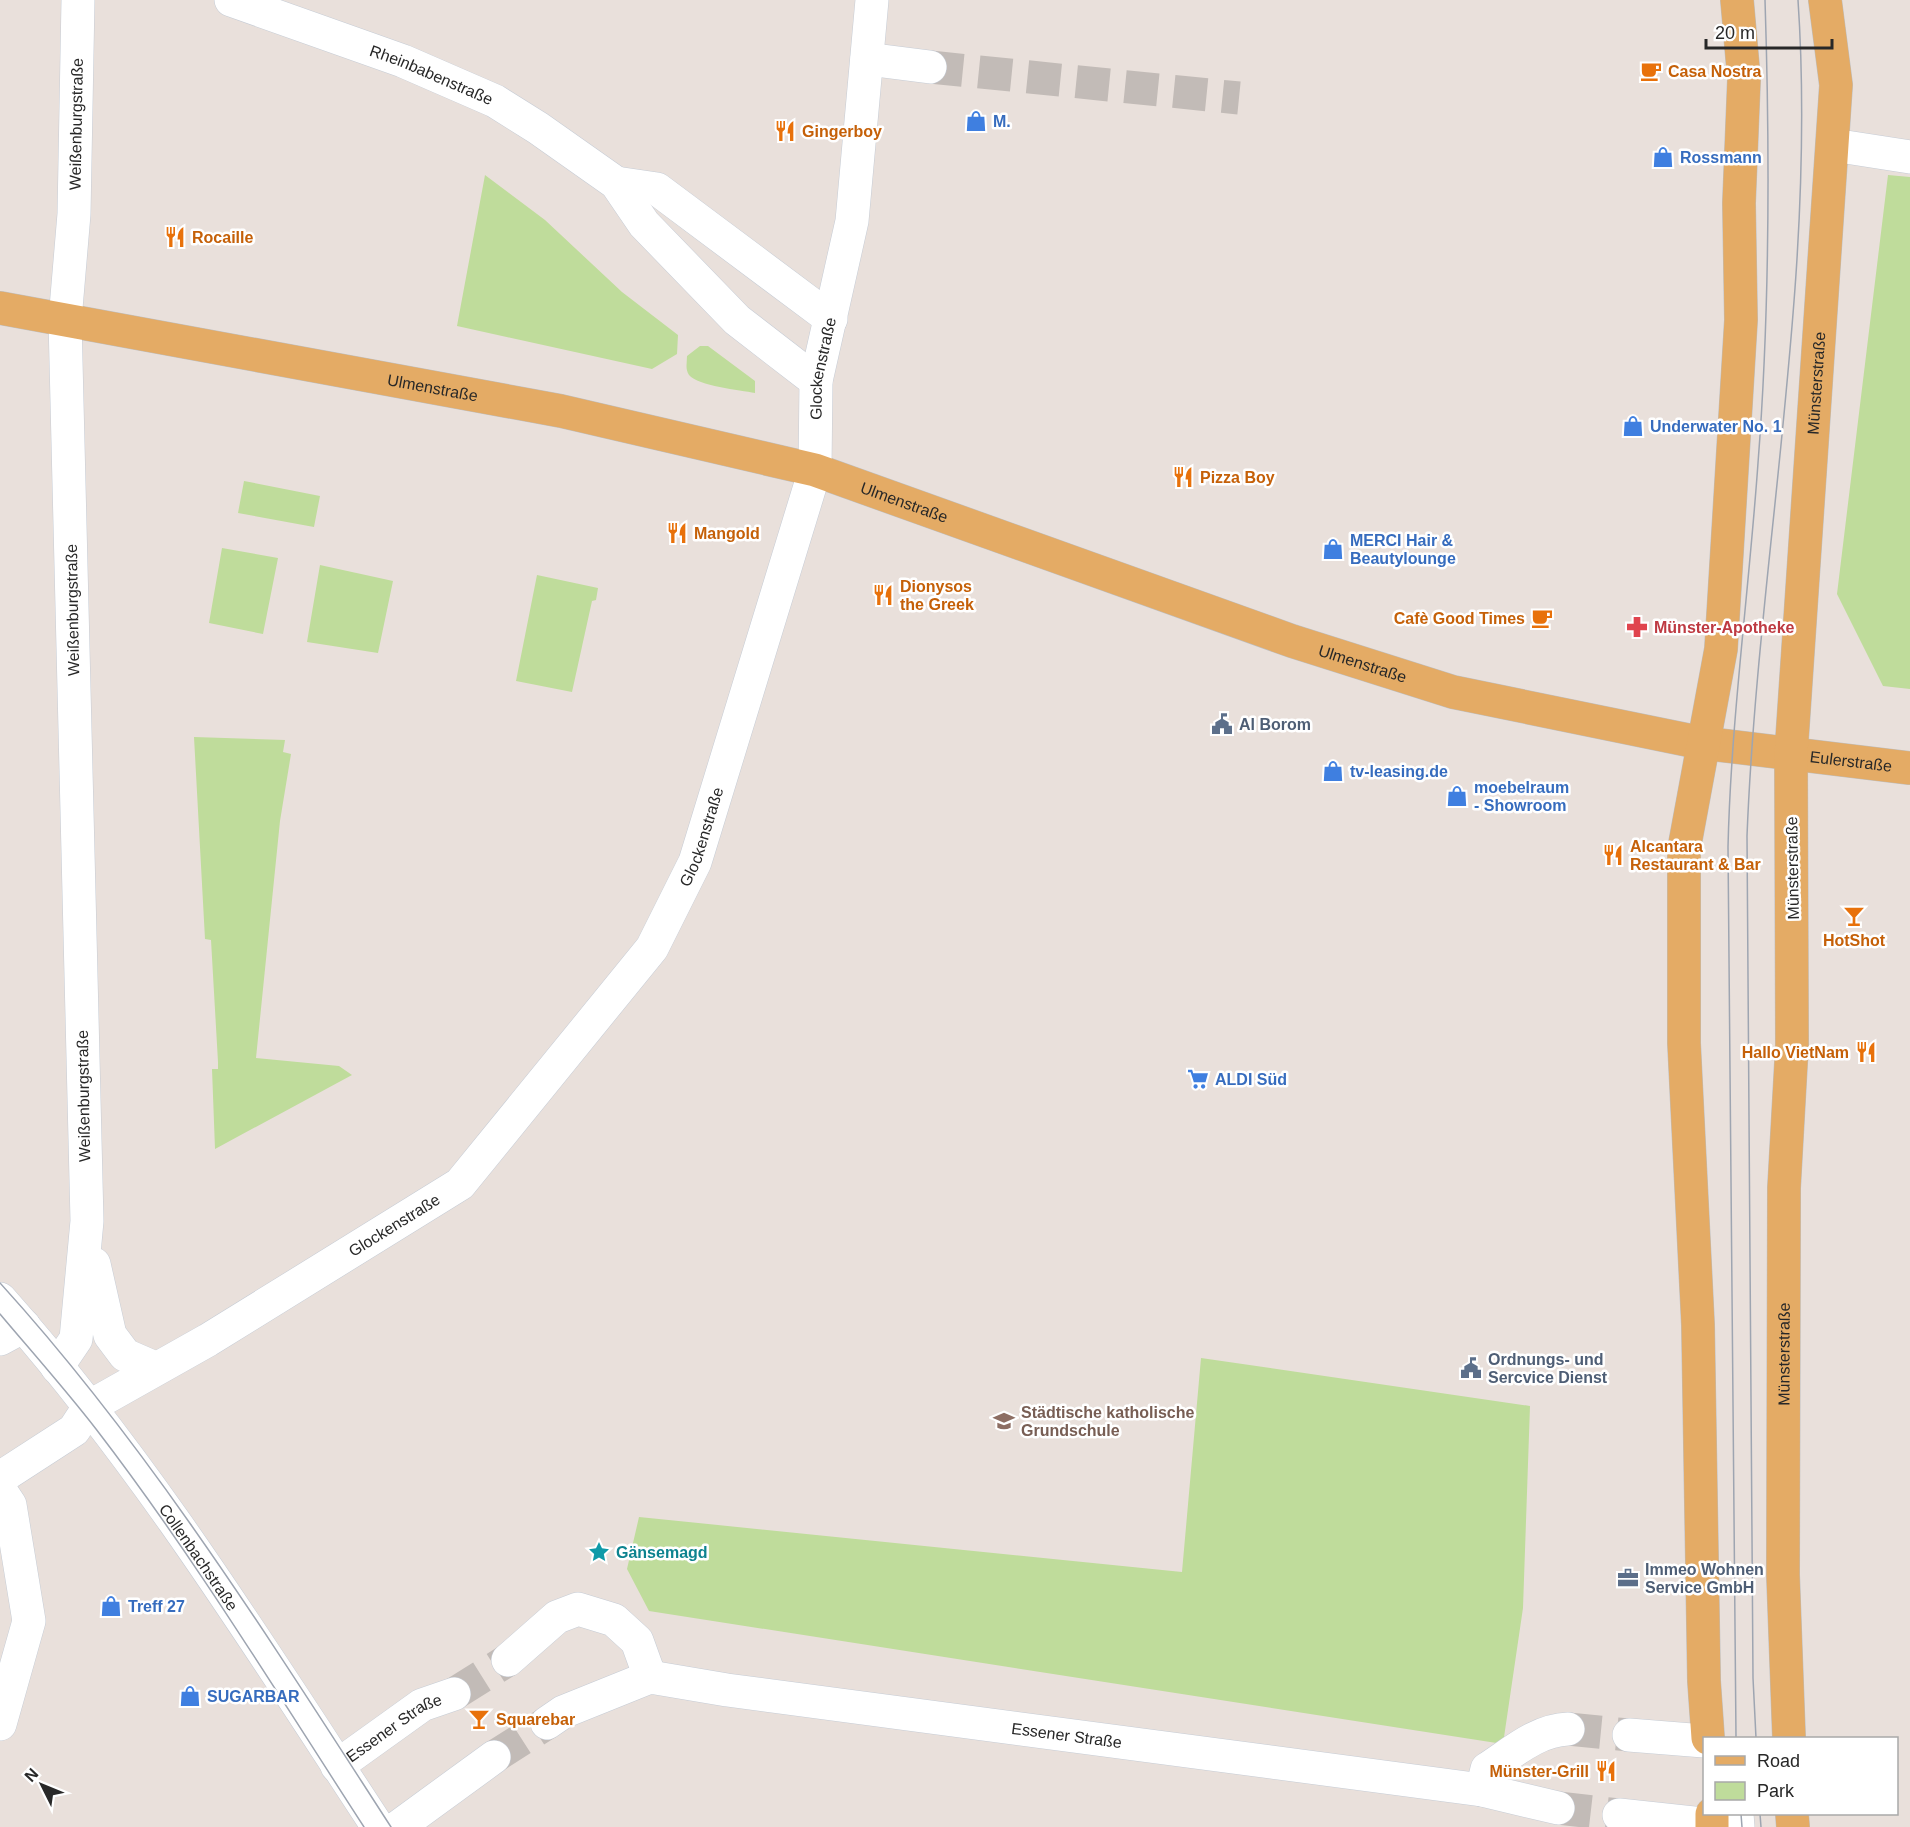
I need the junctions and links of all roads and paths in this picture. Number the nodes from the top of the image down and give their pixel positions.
1 (78, 0) edge
2 (231, 0) edge
3 (872, 0) edge
4 (1737, 0) edge
5 (1825, 0) edge
6 (867, 59) junction
7 (930, 67) tunnel mouth
8 (1833, 145) junction
9 (1910, 156) edge
10 (616, 183) junction
11 (0, 308) edge
12 (831, 319) junction
13 (65, 320) junction
14 (816, 381) junction
15 (815, 470) junction
16 (1702, 743) junction
17 (1791, 754) junction
18 (1910, 768) edge
19 (87, 1221) junction
20 (0, 1299) edge
21 (12, 1333) edge
22 (57, 1367) junction
23 (155, 1368) junction
24 (89, 1407) junction
25 (0, 1478) edge
26 (0, 1490) edge
27 (508, 1660) tunnel mouth
28 (650, 1677) junction
29 (1704, 1681) junction
30 (453, 1694) tunnel mouth
31 (547, 1722) tunnel mouth
32 (0, 1724) edge
33 (1568, 1729) tunnel mouth
34 (1629, 1735) tunnel mouth
35 (1706, 1737) edge
36 (1726, 1737) edge
37 (1789, 1737) edge
38 (1703, 1740) edge
39 (494, 1757) tunnel mouth
40 (337, 1766) junction
41 (1482, 1790) junction
42 (1558, 1808) tunnel mouth
43 (1619, 1815) tunnel mouth
44 (1722, 1821) edge
45 (378, 1827) edge
46 (398, 1827) edge

1 - 13 street, Weißenburgstraße
2 - 10 street, Rheinbabenstraße
3 - 6 street, Glockenstraße
4 - 16 main road
5 - 8 main road, Münsterstraße
6 - 7 street
6 - 12 street, Glockenstraße
8 - 9 street
8 - 17 main road, Münsterstraße
10 - 12 street, Rheinbabenstraße
10 - 14 street, Rheinbabenstraße
11 - 13 main road, Ulmenstraße
12 - 14 street, Glockenstraße
13 - 15 main road, Ulmenstraße
13 - 19 street, Weißenburgstraße
14 - 15 street, Glockenstraße
15 - 16 main road, Ulmenstraße
15 - 23 street, Glockenstraße
16 - 17 main road, Ulmenstraße
16 - 29 main road
17 - 18 main road, Eulerstraße
17 - 37 main road, Münsterstraße
19 - 22 street, Weißenburgstraße
19 - 23 street, Weißenburgstraße
20 - 21 street, Collenbachstraße
21 - 22 street, Collenbachstraße
22 - 24 street, Collenbachstraße
23 - 24 street, Glockenstraße
24 - 25 street
24 - 40 street, Collenbachstraße
26 - 32 street
27 - 28 street
28 - 31 street
28 - 41 street, Essener Straße
29 - 35 main road
29 - 36 street
30 - 40 street, Essener Straße
33 - 41 street
34 - 38 street
39 - 46 street
40 - 45 street, Collenbachstraße
41 - 42 street, Essener Straße
43 - 44 street

